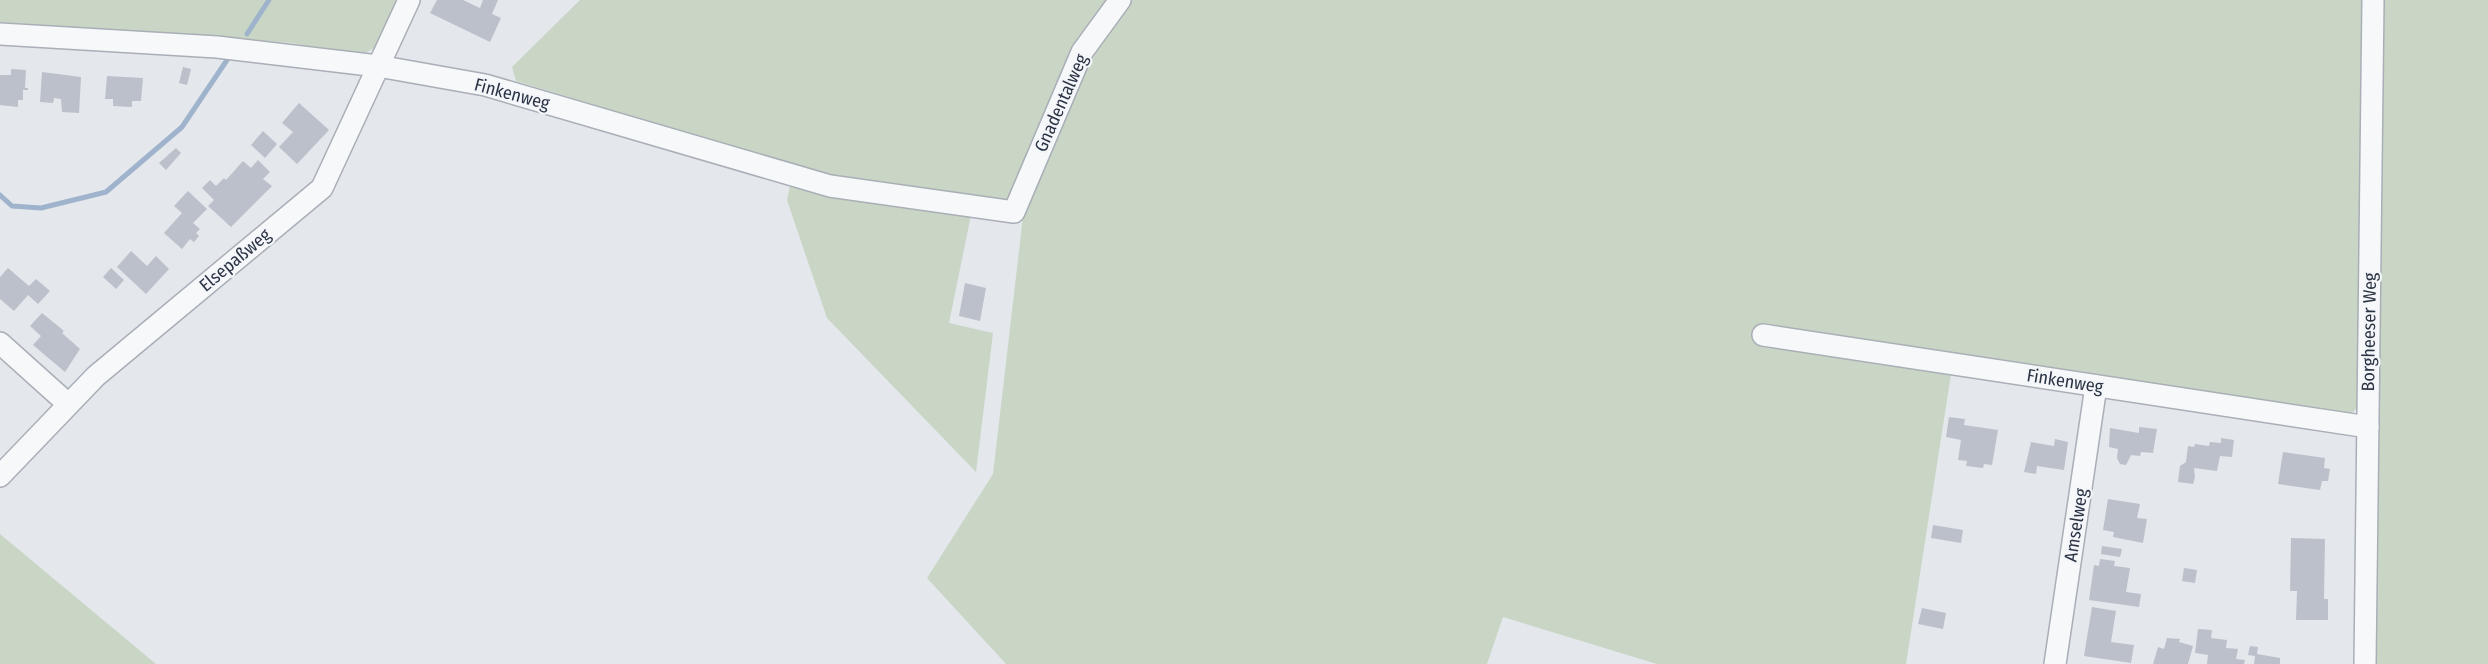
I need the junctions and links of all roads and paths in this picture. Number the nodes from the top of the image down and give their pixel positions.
1 (409, 0) edge
2 (1120, 0) edge
3 (2373, 0) edge
4 (0, 34) edge
5 (378, 66) junction
6 (1014, 212) joint
7 (1763, 334) dead end
8 (0, 343) edge
9 (2097, 386) junction
10 (68, 404) junction
11 (2368, 427) junction
12 (0, 476) edge
13 (2055, 664) edge
14 (2365, 664) edge

1 - 5 street, Elsepaßweg
2 - 6 street, Gnadentalweg
3 - 11 street, Borgheeser Weg
4 - 5 street, Finkenweg
5 - 6 street, Finkenweg
5 - 10 street, Elsepaßweg
7 - 9 street, Finkenweg
8 - 10 street
9 - 11 street, Finkenweg
9 - 13 street, Amselweg
10 - 12 street, Elsepaßweg
11 - 14 street, Borgheeser Weg

